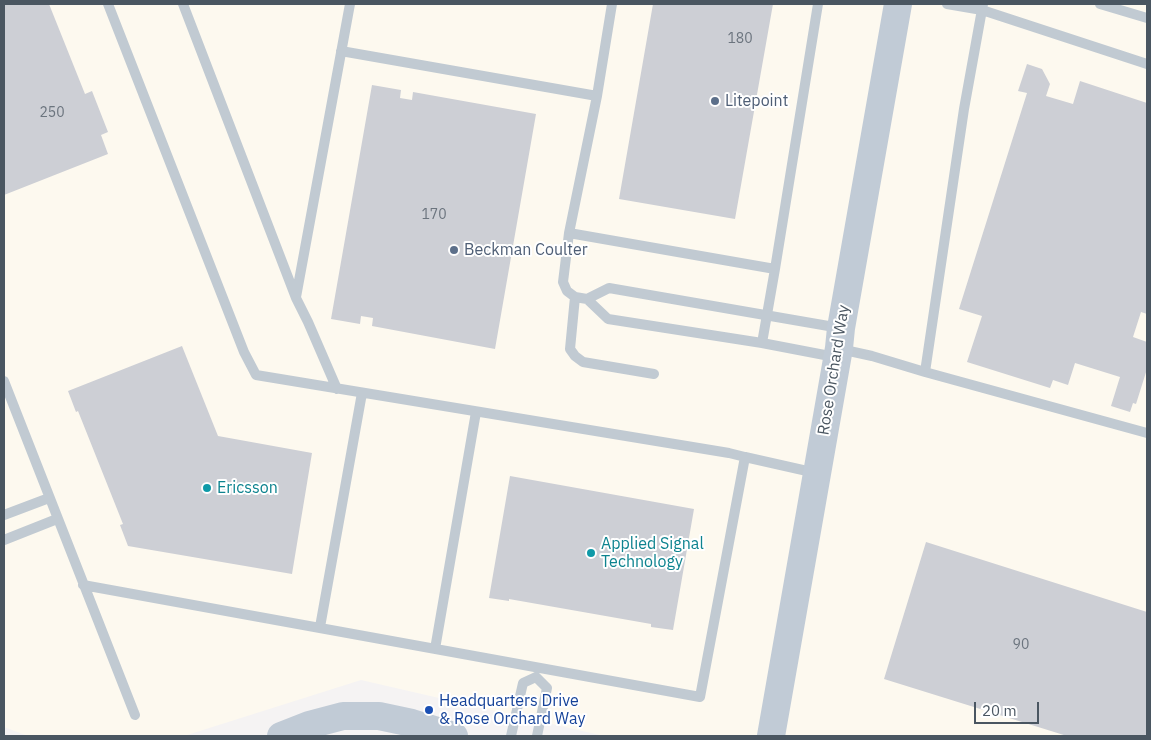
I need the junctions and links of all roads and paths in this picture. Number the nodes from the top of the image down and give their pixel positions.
1 (108, 4) edge
2 (183, 4) edge
3 (350, 4) edge
4 (612, 4) edge
5 (818, 4) edge
6 (898, 4) edge
7 (947, 4) edge
8 (1100, 4) edge
9 (983, 7) edge
10 (1147, 18) edge
11 (341, 51) junction
12 (1147, 64) edge
13 (597, 96) junction
14 (569, 233) junction
15 (775, 269) junction
16 (574, 297) junction
17 (296, 298) junction
18 (587, 299) junction
19 (768, 315) junction
20 (762, 343) junction
21 (839, 345) junction
22 (925, 372) junction
23 (654, 374) dead end
24 (4, 382) edge
25 (337, 389) junction
26 (362, 393) junction
27 (476, 412) junction
28 (1146, 429) edge
29 (745, 457) junction
30 (817, 473) junction
31 (49, 498) junction
32 (4, 515) edge
33 (58, 519) junction
34 (4, 540) edge
35 (83, 585) junction
36 (320, 627) junction
37 (436, 649) junction
38 (537, 673) junction
39 (135, 715) dead end
40 (281, 736) edge
41 (454, 736) edge
42 (511, 736) edge
43 (537, 736) edge
44 (771, 736) edge

1 - 25 lane
2 - 17 lane
3 - 11 lane
4 - 13 lane
5 - 15 lane
6 - 21 street, Rose Orchard Way
7 - 9 lane
8 - 10 lane
9 - 12 lane
9 - 22 lane
11 - 13 lane
11 - 17 lane
13 - 14 lane
14 - 15 lane
14 - 16 lane
15 - 19 lane
16 - 18 lane
16 - 23 lane
17 - 25 lane
18 - 19 lane
18 - 20 lane
19 - 20 lane
19 - 21 lane
20 - 21 lane
21 - 22 lane
21 - 30 street, Rose Orchard Way
22 - 28 lane
24 - 31 lane
25 - 26 lane
26 - 27 lane
26 - 36 lane
27 - 29 lane
27 - 37 lane
29 - 30 lane
29 - 38 lane
30 - 44 street, Rose Orchard Way
31 - 32 lane
31 - 33 lane
33 - 34 lane
33 - 35 lane
35 - 36 lane
35 - 39 lane
36 - 37 lane
37 - 38 lane
38 - 42 lane
38 - 43 lane
40 - 41 street

